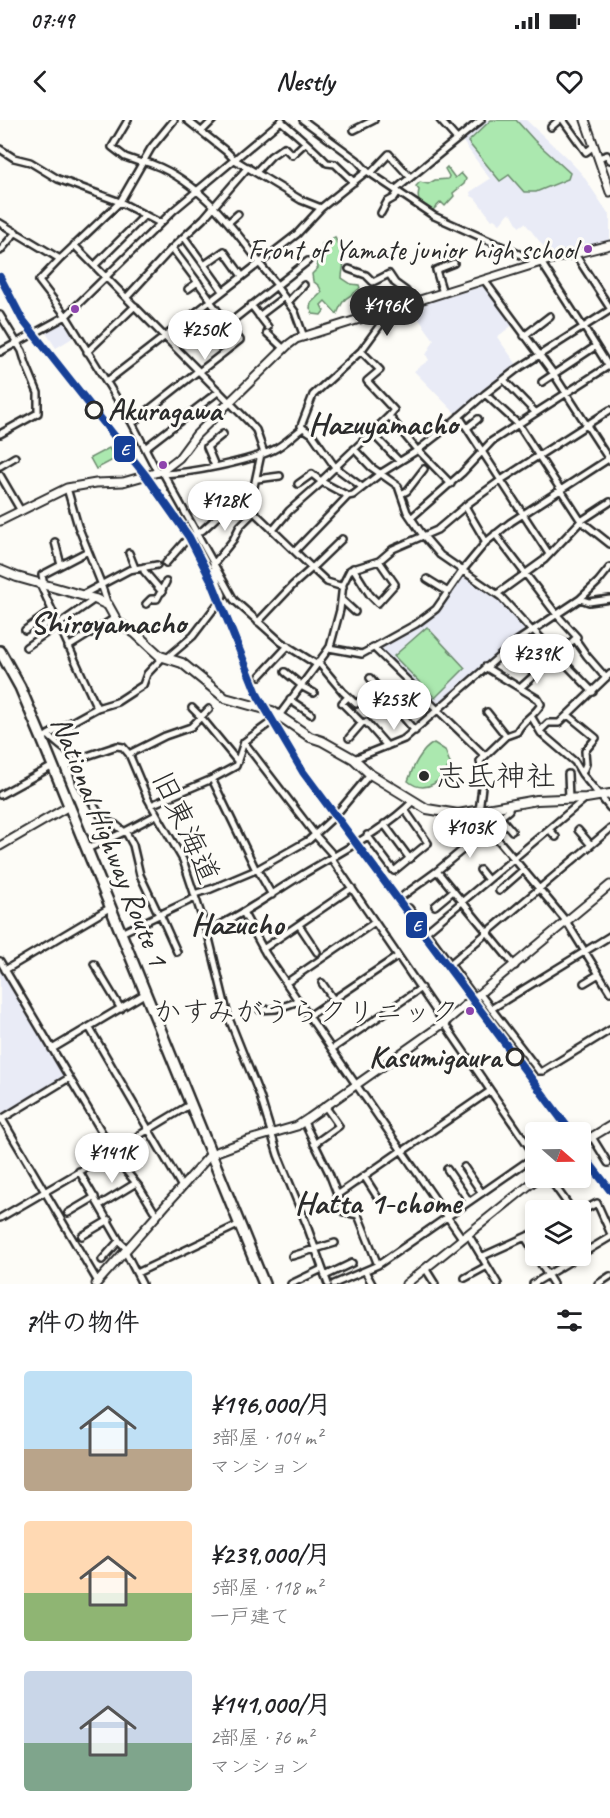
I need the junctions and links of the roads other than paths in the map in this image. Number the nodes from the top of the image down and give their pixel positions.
1 (128, 120) edge
2 (174, 120) edge
3 (187, 120) edge
4 (213, 120) edge
5 (281, 120) edge
6 (303, 120) edge
7 (360, 120) edge
8 (374, 120) edge
9 (440, 120) edge
10 (481, 120) edge
11 (561, 120) edge
12 (585, 120) edge
13 (364, 126) junction
14 (551, 127) dead end
15 (354, 130) dead end
16 (202, 131) junction
17 (456, 138) junction
18 (305, 143) junction
19 (594, 146) junction
20 (0, 149) edge
21 (609, 156) edge
22 (598, 158) junction
23 (235, 160) junction
24 (142, 162) junction
25 (248, 167) junction
26 (256, 172) junction
27 (369, 172) junction
28 (410, 177) junction
29 (354, 182) junction
30 (396, 191) junction
31 (197, 192) junction
32 (610, 192) edge
33 (120, 202) junction
34 (214, 208) junction
35 (321, 208) junction
36 (381, 213) dead end
37 (238, 214) dead end
38 (145, 215) junction
39 (230, 222) junction
40 (0, 223) edge
41 (160, 224) junction
42 (16, 232) junction
43 (184, 237) junction
44 (74, 245) junction
45 (610, 245) edge
46 (172, 248) junction
47 (0, 251) edge
48 (575, 254) junction
49 (60, 259) junction
50 (308, 261) dead end
51 (260, 263) junction
52 (454, 263) dead end
53 (540, 263) junction
54 (204, 264) junction
55 (95, 265) junction
56 (349, 269) dead end
57 (242, 276) junction
58 (106, 277) junction
59 (484, 280) junction
60 (198, 282) junction
61 (304, 285) dead end
62 (276, 286) junction
63 (188, 290) dead end
64 (223, 291) junction
65 (443, 292) junction
66 (127, 297) junction
67 (286, 299) junction
68 (211, 300) junction
69 (409, 304) junction
70 (251, 305) junction
71 (135, 306) junction
72 (610, 309) edge
73 (391, 310) junction
74 (0, 315) edge
75 (66, 316) junction
76 (259, 316) junction
77 (550, 316) dead end
78 (228, 324) junction
79 (583, 327) junction
80 (165, 336) junction
81 (524, 336) junction
82 (304, 337) junction
83 (18, 342) junction
84 (596, 346) junction
85 (284, 349) junction
86 (361, 351) junction
87 (0, 352) edge
88 (87, 352) junction
89 (539, 356) junction
90 (610, 366) edge
91 (199, 371) junction
92 (553, 373) junction
93 (504, 380) junction
94 (106, 382) junction
95 (542, 382) dead end
96 (219, 391) junction
97 (566, 393) junction
98 (485, 394) junction
99 (230, 403) junction
100 (610, 410) edge
101 (536, 412) junction
102 (389, 416) junction
103 (459, 416) junction
104 (478, 418) dead end
105 (132, 423) junction
106 (518, 424) junction
107 (587, 425) junction
108 (303, 428) junction
109 (467, 428) junction
110 (371, 432) junction
111 (0, 434) edge
112 (223, 434) dead end
113 (145, 448) junction
114 (354, 449) junction
115 (418, 450) junction
116 (482, 451) junction
117 (262, 454) junction
118 (538, 456) junction
119 (15, 457) dead end
120 (610, 459) edge
121 (399, 461) junction
122 (0, 466) edge
123 (215, 466) junction
124 (335, 467) junction
125 (424, 469) dead end
126 (161, 473) junction
127 (381, 473) junction
128 (0, 475) edge
129 (280, 476) dead end
130 (257, 479) junction
131 (501, 480) junction
132 (322, 482) junction
133 (298, 484) dead end
134 (451, 484) junction
135 (67, 488) junction
136 (362, 488) junction
137 (561, 490) junction
138 (401, 494) junction
139 (252, 496) junction
140 (348, 496) junction
141 (610, 502) edge
142 (465, 506) junction
143 (21, 511) junction
144 (254, 512) junction
145 (523, 514) junction
146 (411, 519) junction
147 (0, 521) edge
148 (581, 521) junction
149 (273, 530) junction
150 (196, 534) junction
151 (495, 534) junction
152 (425, 536) junction
153 (342, 539) dead end
154 (55, 542) dead end
155 (486, 542) junction
156 (610, 544) edge
157 (88, 551) junction
158 (295, 551) junction
159 (549, 554) junction
160 (123, 560) dead end
161 (379, 561) junction
162 (166, 563) dead end
163 (61, 565) junction
164 (157, 565) dead end
165 (214, 566) junction
166 (144, 567) junction
167 (610, 567) edge
168 (135, 568) junction
169 (312, 568) junction
170 (353, 568) junction
171 (0, 570) edge
172 (463, 570) junction
173 (525, 574) junction
174 (427, 579) dead end
175 (166, 582) dead end
176 (101, 584) junction
177 (42, 585) junction
178 (343, 587) junction
179 (162, 592) junction
180 (448, 592) junction
181 (497, 594) junction
182 (82, 595) junction
183 (95, 599) junction
184 (580, 599) junction
185 (610, 599) edge
186 (342, 600) junction
187 (146, 604) dead end
188 (108, 605) junction
189 (51, 611) junction
190 (355, 612) dead end
191 (557, 615) junction
192 (115, 618) junction
193 (258, 622) junction
194 (58, 625) junction
195 (25, 630) dead end
196 (533, 630) junction
197 (575, 639) junction
198 (288, 646) junction
199 (26, 647) dead end
200 (68, 647) junction
201 (373, 647) junction
202 (329, 648) junction
203 (0, 651) edge
204 (557, 654) junction
205 (165, 658) junction
206 (317, 663) junction
207 (485, 667) junction
208 (285, 672) dead end
209 (260, 676) dead end
210 (608, 676) edge
211 (370, 678) dead end
212 (301, 685) junction
213 (377, 687) junction
214 (520, 688) junction
215 (593, 692) junction
216 (314, 693) dead end
217 (348, 697) junction
218 (290, 700) junction
219 (97, 708) junction
220 (192, 708) dead end
221 (209, 709) dead end
222 (439, 710) junction
223 (487, 712) dead end
224 (311, 714) dead end
225 (568, 715) junction
226 (531, 716) junction
227 (201, 717) junction
228 (278, 717) junction
229 (362, 723) junction
230 (415, 731) junction
231 (540, 731) junction
232 (506, 736) junction
233 (45, 737) junction
234 (349, 738) dead end
235 (244, 742) junction
236 (387, 746) junction
237 (129, 754) junction
238 (78, 756) junction
239 (485, 756) junction
240 (354, 759) junction
241 (238, 762) junction
242 (53, 766) junction
243 (370, 774) junction
244 (568, 774) dead end
245 (582, 774) junction
246 (212, 779) junction
247 (610, 794) edge
248 (0, 795) edge
249 (601, 797) junction
250 (586, 798) junction
251 (569, 799) junction
252 (413, 801) junction
253 (151, 805) junction
254 (69, 806) junction
255 (610, 808) edge
256 (405, 810) junction
257 (510, 810) dead end
258 (477, 811) junction
259 (156, 814) junction
260 (500, 817) junction
261 (384, 824) junction
262 (488, 828) junction
263 (549, 829) junction
264 (610, 829) edge
265 (578, 830) dead end
266 (125, 831) junction
267 (512, 831) dead end
268 (316, 835) junction
269 (367, 835) junction
270 (453, 837) dead end
271 (556, 837) dead end
272 (591, 845) junction
273 (0, 846) edge
274 (87, 849) junction
275 (464, 849) junction
276 (333, 857) junction
277 (410, 859) junction
278 (514, 859) junction
279 (257, 870) junction
280 (480, 870) dead end
281 (523, 870) junction
282 (436, 871) junction
283 (488, 880) junction
284 (610, 885) edge
285 (352, 888) junction
286 (539, 888) junction
287 (453, 891) junction
288 (499, 891) dead end
289 (272, 895) junction
290 (404, 895) dead end
291 (194, 896) junction
292 (461, 902) junction
293 (435, 906) dead end
294 (111, 907) junction
295 (409, 908) dead end
296 (243, 912) junction
297 (159, 914) junction
298 (566, 921) junction
299 (375, 922) junction
300 (298, 925) junction
301 (207, 931) junction
302 (426, 932) junction
303 (487, 932) junction
304 (121, 933) junction
305 (610, 936) edge
306 (263, 949) junction
307 (177, 952) dead end
308 (317, 952) dead end
309 (585, 952) junction
310 (398, 956) junction
311 (0, 961) edge
312 (94, 964) dead end
313 (450, 964) junction
314 (515, 966) junction
315 (5, 970) junction
316 (599, 974) junction
317 (286, 983) junction
318 (322, 983) dead end
319 (584, 983) dead end
320 (421, 988) junction
321 (610, 992) edge
322 (146, 993) junction
323 (478, 996) junction
324 (333, 999) junction
325 (299, 1002) junction
326 (122, 1009) junction
327 (491, 1009) junction
328 (260, 1010) dead end
329 (309, 1016) junction
330 (444, 1023) junction
331 (88, 1027) junction
332 (610, 1030) edge
333 (52, 1049) junction
334 (332, 1049) junction
335 (69, 1078) junction
336 (356, 1084) junction
337 (490, 1091) junction
338 (191, 1104) junction
339 (325, 1106) junction
340 (1, 1120) edge
341 (304, 1122) junction
342 (610, 1126) edge
343 (148, 1130) junction
344 (271, 1134) junction
345 (592, 1137) joint
346 (525, 1142) edge
347 (314, 1143) junction
348 (402, 1150) junction
349 (113, 1151) junction
350 (211, 1154) junction
351 (608, 1163) dead end
352 (525, 1164) edge
353 (464, 1167) dead end
354 (447, 1169) dead end
355 (79, 1172) junction
356 (364, 1176) junction
357 (136, 1183) junction
358 (182, 1187) junction
359 (525, 1188) edge
360 (44, 1192) junction
361 (482, 1192) junction
362 (340, 1193) dead end
363 (95, 1197) junction
364 (380, 1201) dead end
365 (469, 1201) junction
366 (99, 1204) junction
367 (591, 1206) edge
368 (68, 1213) dead end
369 (157, 1216) junction
370 (447, 1216) junction
371 (0, 1218) edge
372 (109, 1220) junction
373 (240, 1224) junction
374 (610, 1232) edge
375 (82, 1236) dead end
376 (465, 1236) junction
377 (525, 1237) edge
378 (610, 1238) edge
379 (120, 1242) junction
380 (335, 1243) dead end
381 (591, 1248) edge
382 (315, 1249) junction
383 (126, 1250) junction
384 (292, 1256) dead end
385 (481, 1257) junction
386 (102, 1260) dead end
387 (352, 1263) dead end
388 (378, 1265) junction
389 (487, 1266) junction
390 (543, 1266) edge
391 (562, 1266) edge
392 (425, 1268) junction
393 (322, 1269) junction
394 (365, 1271) junction
395 (137, 1274) junction
396 (548, 1275) junction
397 (325, 1276) junction
398 (610, 1276) edge
399 (465, 1278) dead end
400 (97, 1283) edge
401 (142, 1284) edge
402 (264, 1284) edge
403 (291, 1284) edge
404 (328, 1284) edge
405 (334, 1284) edge
406 (372, 1284) edge
407 (406, 1284) edge
408 (435, 1284) edge
409 (495, 1284) edge
410 (533, 1284) edge
411 (553, 1284) edge
412 (597, 1284) edge

1 - 24 street
2 - 24 street
3 - 16 street
4 - 16 street
5 - 18 street
5 - 23 street
6 - 27 street
7 - 13 street
8 - 13 street
9 - 17 street
10 - 17 street
11 - 14 street
11 - 19 street
12 - 19 street
13 - 15 street
16 - 23 street
17 - 28 street
18 - 26 street
18 - 29 street
19 - 22 street
20 - 33 street
21 - 22 street
22 - 32 street
23 - 25 street
23 - 31 street
24 - 31 street
24 - 33 street
25 - 26 street
25 - 34 street
26 - 35 street
27 - 28 street
27 - 29 street
27 - 30 street
28 - 30 street
29 - 35 street
30 - 36 street
30 - 53 street
31 - 34 street
31 - 41 street
33 - 38 street
33 - 44 street
34 - 39 street
34 - 43 street
35 - 51 street
37 - 39 street
38 - 41 street
38 - 55 street
39 - 51 street
40 - 42 street
41 - 58 street
42 - 47 street
42 - 49 street
43 - 46 street
43 - 54 street
44 - 49 street
44 - 55 street
45 - 48 street
46 - 60 street
46 - 66 street
48 - 53 street
48 - 72 street
49 - 75 street
50 - 62 street
51 - 57 street
51 - 62 street
52 - 65 street
53 - 59 street
53 - 79 street
54 - 57 street
54 - 64 street
55 - 58 street
56 - 69 street
57 - 64 street
58 - 66 street
58 - 75 street
59 - 65 street
59 - 81 street
60 - 63 street
60 - 68 street
61 - 67 street
62 - 67 street
62 - 70 street
64 - 68 street
65 - 69 street
66 - 71 street
67 - 76 street
67 - 82 street
68 - 78 street
68 - 80 street
69 - 73 street
70 - 76 street
70 - 78 street
71 - 80 street
71 - 88 street
72 - 79 street
73 - 82 street
73 - 86 street
74 - 83 street
75 - 83 street
75 - 88 street
76 - 85 street
77 - 81 street
78 - 91 street
79 - 84 street
79 - 89 street
80 - 91 street
80 - 94 street
81 - 89 street
82 - 85 street
83 - 87 street
83 - 111 street
84 - 90 street
84 - 92 street
85 - 99 street
86 - 102 street
86 - 108 street
88 - 94 street
89 - 92 street
89 - 93 street
90 - 97 street
91 - 96 street
91 - 105 street
92 - 95 street
92 - 97 street
93 - 98 street
93 - 101 street
94 - 105 street
96 - 99 street
96 - 113 street
97 - 101 street
97 - 107 street
98 - 103 street
98 - 106 street
99 - 117 street
99 - 126 street
100 - 107 street
101 - 106 street
102 - 110 street
102 - 115 street
103 - 109 street
103 - 115 street
104 - 109 street
105 - 113 street
106 - 116 street
106 - 118 street
107 - 118 street
107 - 120 street
108 - 117 street
108 - 124 street
109 - 116 street
110 - 114 street
110 - 121 street
112 - 123 street
113 - 126 street
114 - 124 street
114 - 127 street
115 - 121 street
115 - 134 street
116 - 131 street
116 - 134 street
117 - 123 street
117 - 130 street
118 - 131 street
118 - 137 street
119 - 122 street
120 - 137 street
121 - 127 street
123 - 126 street
124 - 132 street
124 - 136 street
125 - 138 street
126 - 135 street
126 - 150 street
127 - 136 street
127 - 138 street
128 - 143 street
129 - 130 street
130 - 139 street
131 - 142 street
131 - 145 street
132 - 133 street
132 - 140 street
132 - 149 street
134 - 146 street
135 - 143 street
135 - 157 street
136 - 140 street
137 - 145 street
137 - 148 street
138 - 146 street
139 - 144 street
139 - 150 street
140 - 158 street
141 - 148 street
142 - 152 street
142 - 155 street
143 - 147 street
144 - 149 street
144 - 165 street
145 - 151 street
145 - 159 street
146 - 152 street
148 - 156 street
148 - 159 street
149 - 158 street
150 - 162 street
150 - 165 street
151 - 155 street
151 - 173 street
152 - 161 street
152 - 172 street
153 - 169 street
154 - 163 street
155 - 172 street
157 - 163 street
157 - 176 street
158 - 169 street
159 - 173 street
160 - 168 street
161 - 170 street
161 - 170 street
163 - 177 street
164 - 166 street
165 - 193 street
165 - 205 street
166 - 168 street
166 - 179 street
167 - 184 street
168 - 176 street
169 - 178 street
169 - 193 street
170 - 178 street
171 - 177 main road
172 - 180 street
172 - 181 street
173 - 181 street
173 - 191 street
174 - 180 street
175 - 179 street
176 - 182 street
176 - 188 street
177 - 182 main road
177 - 189 street
178 - 186 street
179 - 187 street
180 - 201 street
181 - 196 street
182 - 183 main road
183 - 188 main road
183 - 194 street
184 - 185 street
184 - 191 street
186 - 190 street
186 - 202 street
188 - 192 main road
189 - 194 street
189 - 195 street
191 - 196 street
191 - 197 street
192 - 200 street
192 - 205 main road
193 - 198 street
194 - 199 street
194 - 200 street
196 - 204 street
196 - 207 street
197 - 204 street
197 - 210 street
198 - 206 street
198 - 209 street
200 - 219 street
201 - 202 street
201 - 222 street
202 - 206 street
203 - 233 highway, National Highway Route 1
204 - 214 street
204 - 215 street
205 - 219 street
205 - 228 main road
206 - 212 street
206 - 217 street
207 - 214 street
207 - 222 street
208 - 212 street
210 - 215 street
211 - 213 street
212 - 216 street
212 - 218 street
213 - 217 street
213 - 230 street
214 - 226 street
215 - 225 street
217 - 229 street
218 - 224 street
218 - 228 street
219 - 233 street
220 - 227 street
221 - 227 street
222 - 230 street
222 - 239 street
223 - 232 street
225 - 231 street
225 - 245 street
226 - 231 street
226 - 232 street
227 - 237 street
227 - 241 street
228 - 235 street
228 - 240 main road
229 - 234 street
229 - 236 street
230 - 236 street
231 - 245 street
232 - 239 street
233 - 238 street
233 - 242 highway, National Highway Route 1
235 - 241 street
235 - 268 street
236 - 240 street
237 - 238 street, 旧東海道
237 - 253 street, 旧東海道
238 - 266 street
239 - 258 street
240 - 243 main road
241 - 246 street
242 - 248 street
242 - 254 highway, National Highway Route 1
243 - 252 main road
243 - 268 street
244 - 251 street
245 - 249 street
246 - 253 street
246 - 279 street
247 - 249 main road
249 - 250 main road
249 - 255 street
250 - 251 main road
250 - 263 street
251 - 258 main road
252 - 256 street
252 - 258 main road
253 - 259 street, 旧東海道
254 - 273 street
254 - 274 highway, National Highway Route 1
256 - 261 street
256 - 277 street
257 - 260 street
258 - 262 street
259 - 266 street
259 - 291 street, 旧東海道
260 - 262 street
260 - 267 street
261 - 269 street
261 - 277 street
262 - 275 street
262 - 278 street
263 - 271 street
263 - 278 street
264 - 272 street
265 - 272 street
266 - 274 street
266 - 297 street
268 - 276 street
268 - 279 street
269 - 276 street
269 - 277 street
270 - 275 street
272 - 286 street
274 - 294 highway, National Highway Route 1
275 - 282 street
276 - 285 street
276 - 289 street
278 - 281 street
278 - 283 street
279 - 289 street
279 - 291 street
280 - 283 street
281 - 286 street
281 - 288 street
282 - 287 street
282 - 290 street
283 - 292 street
284 - 298 street
285 - 299 street
285 - 300 street
286 - 298 street
286 - 303 street
287 - 292 street
287 - 293 street
289 - 296 street
291 - 297 street
291 - 301 street, 旧東海道
292 - 302 street
292 - 303 street
294 - 304 highway, National Highway Route 1
294 - 315 street
295 - 302 street
296 - 301 street
296 - 306 street
297 - 304 street
297 - 307 street
298 - 309 street
298 - 314 street
299 - 310 street
299 - 317 street
300 - 306 street
300 - 308 street
301 - 344 street, 旧東海道
302 - 313 street
303 - 313 street
303 - 314 street
304 - 322 highway, National Highway Route 1
305 - 309 street
306 - 317 street
309 - 316 street
309 - 327 street
310 - 320 street
310 - 324 street
311 - 315 street
312 - 326 street
313 - 323 street
314 - 323 street
315 - 333 street
316 - 319 street
316 - 321 street
317 - 325 street
318 - 324 street
320 - 330 street
320 - 334 street
322 - 326 street
322 - 338 highway, National Highway Route 1
323 - 327 street
323 - 330 street
324 - 329 street
325 - 328 street
325 - 329 street
326 - 331 street
327 - 332 street
329 - 334 street
330 - 336 street
330 - 337 street
331 - 333 street
331 - 343 street
333 - 335 street
334 - 336 street
335 - 340 street
335 - 349 street
336 - 339 street
336 - 348 street
337 - 346 street
337 - 348 street
338 - 343 street
338 - 350 highway, National Highway Route 1
339 - 341 street
339 - 347 street
340 - 360 street
341 - 344 street
341 - 347 street
342 - 345 street
343 - 349 street
343 - 358 street
344 - 350 street
344 - 382 street, 旧東海道
345 - 351 street
347 - 388 street
348 - 356 street
348 - 370 street
349 - 355 street
349 - 357 street
350 - 358 street
350 - 373 highway, National Highway Route 1
352 - 361 street
353 - 361 street
354 - 365 street
355 - 360 street
355 - 363 street
356 - 362 street
356 - 364 street
357 - 366 street
357 - 369 street
358 - 369 street
359 - 376 street
360 - 371 street
360 - 400 street
361 - 365 street
363 - 366 street
363 - 368 street
365 - 370 street
366 - 372 street
367 - 374 street
369 - 383 street
370 - 376 street
370 - 388 street
372 - 375 street
372 - 379 street
373 - 395 street
373 - 402 highway, National Highway Route 1
376 - 385 street
376 - 392 street
377 - 385 street
378 - 381 street
379 - 383 street
379 - 386 street
380 - 382 street
382 - 384 street
382 - 393 street, 旧東海道
383 - 395 street
383 - 400 street
385 - 389 street
387 - 397 street
388 - 394 street
389 - 399 street
389 - 409 street
390 - 396 street
391 - 396 street
392 - 407 street
392 - 408 street
393 - 397 street, 旧東海道
393 - 403 street
394 - 405 street
394 - 406 street
395 - 401 street
396 - 410 street
396 - 411 street
397 - 404 street, 旧東海道
398 - 412 street

